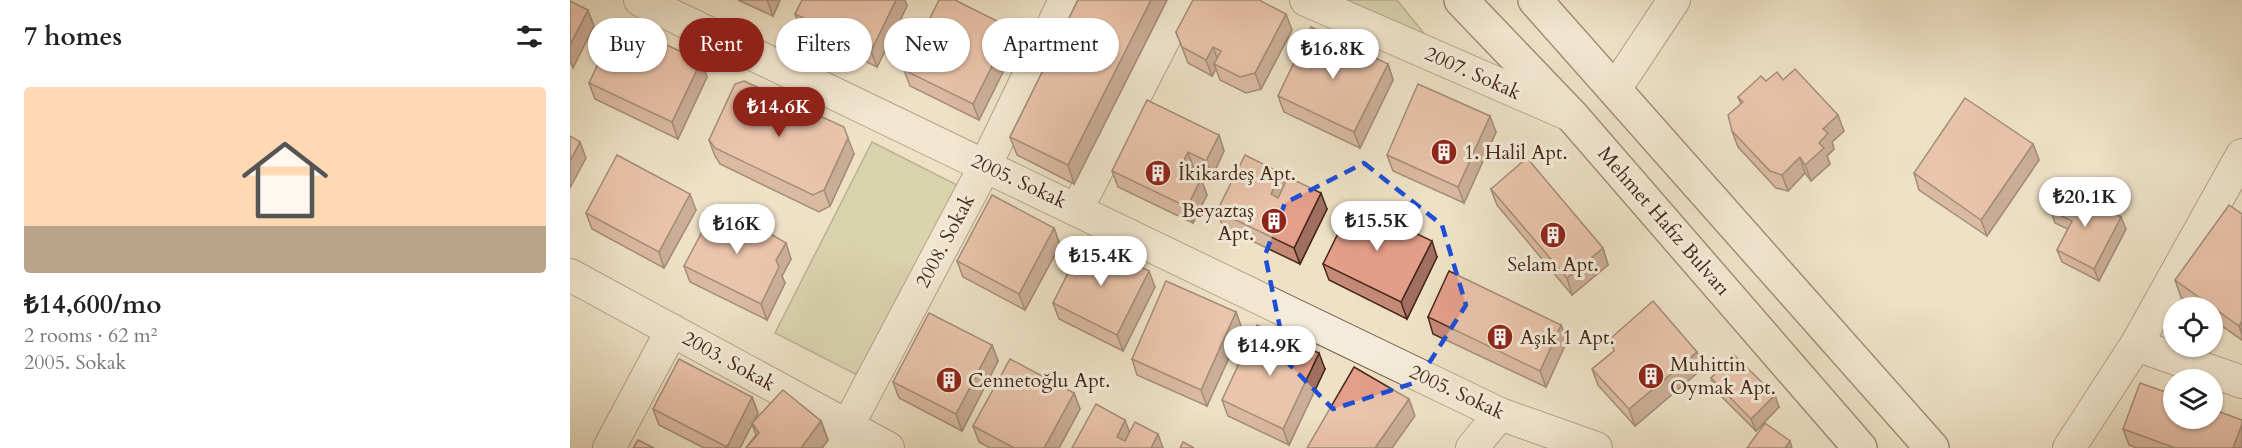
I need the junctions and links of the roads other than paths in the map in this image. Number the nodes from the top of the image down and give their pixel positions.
1 (640, 0) edge
2 (1065, 0) edge
3 (1184, 0) edge
4 (1306, 0) edge
5 (1461, 0) edge
6 (1535, 0) edge
7 (1674, 0) edge
8 (1614, 89) junction
9 (1573, 117) junction
10 (985, 166) junction
11 (2239, 167) edge
12 (1077, 209) junction
13 (570, 275) edge
14 (672, 330) junction
15 (2136, 345) junction
16 (2242, 382) edge
17 (1500, 414) junction
18 (842, 437) edge
19 (609, 448) edge
20 (888, 448) edge
21 (1472, 448) edge
22 (1596, 448) edge
23 (1860, 448) edge
24 (1932, 448) edge
25 (2069, 448) edge

1 - 10 street, 2005. Sokak
2 - 10 street, 2008. Sokak
3 - 12 street
4 - 9 street, 2007. Sokak
5 - 9 main road, Mehmet Hafız Bulvarı
6 - 8 main road
7 - 8 street
8 - 24 main road
9 - 23 main road, Mehmet Hafız Bulvarı
10 - 12 street, 2005. Sokak
10 - 18 street, 2008. Sokak
11 - 15 street
12 - 17 street, 2005. Sokak
13 - 14 street, 2003. Sokak
14 - 18 street, 2003. Sokak
14 - 19 street
15 - 16 street
15 - 25 street
17 - 21 street
17 - 22 street, 2005. Sokak
18 - 20 street, 2003. Sokak

